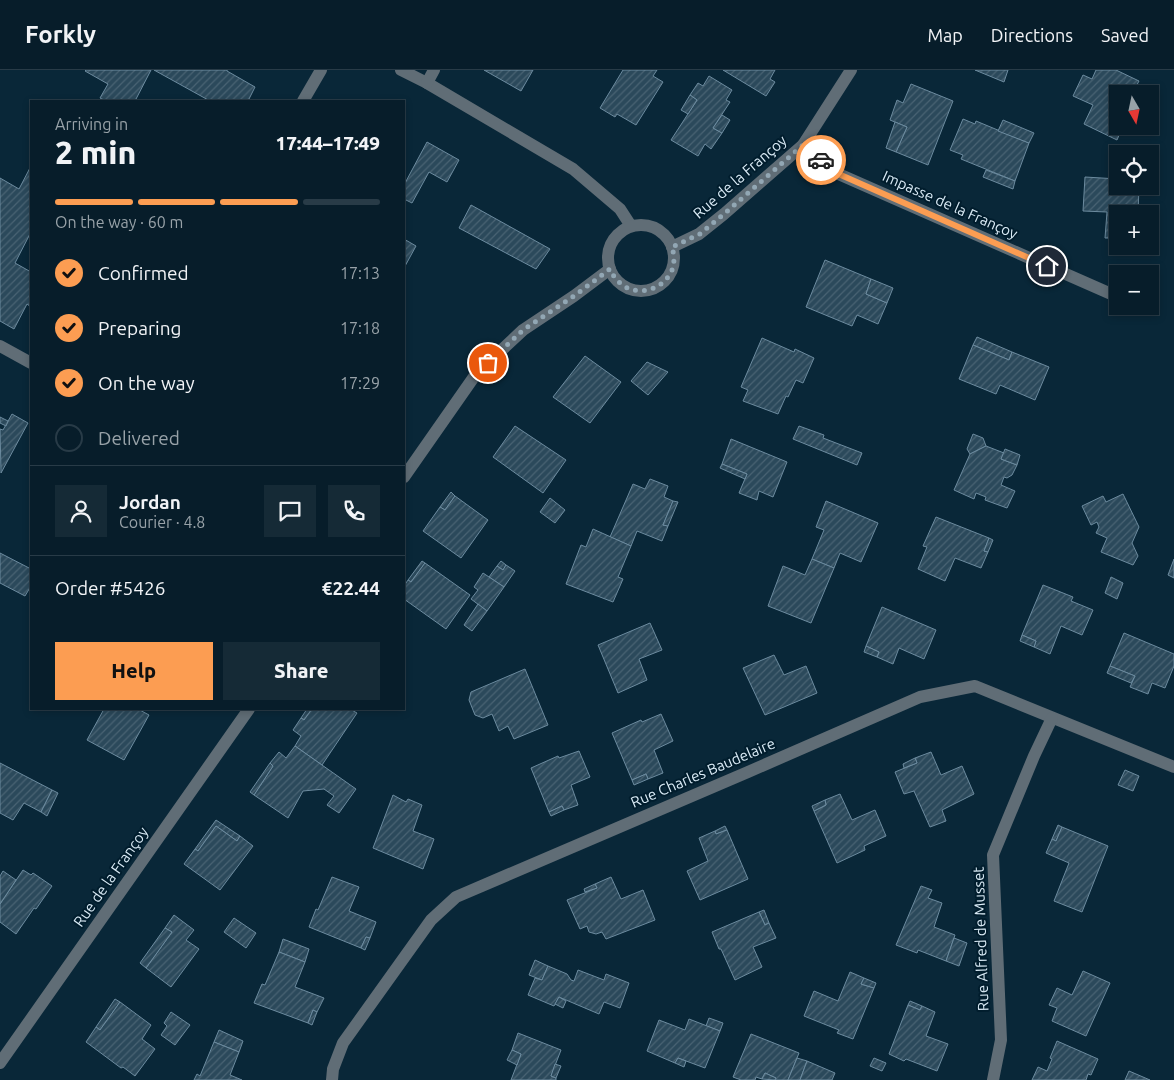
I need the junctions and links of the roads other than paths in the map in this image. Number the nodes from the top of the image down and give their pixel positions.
1 (321, 70) edge
2 (401, 70) edge
3 (434, 70) edge
4 (851, 70) edge
5 (427, 84) junction
6 (304, 100) edge
7 (803, 145) junction
8 (631, 226) junction
9 (672, 247) junction
10 (610, 269) junction
11 (1109, 293) edge
12 (0, 346) edge
13 (30, 362) edge
14 (405, 476) edge
15 (248, 710) edge
16 (1052, 718) junction
17 (1174, 768) edge
18 (0, 1063) edge
19 (332, 1080) edge
20 (993, 1080) edge

1 - 6 street
2 - 5 street
3 - 5 street
4 - 7 street, Rue de la Françoy
5 - 8 street
7 - 9 street, Rue de la Françoy
7 - 11 street, Impasse de la Françoy
8 - 9 street
8 - 10 street
9 - 10 street
10 - 14 street
12 - 13 street
15 - 18 street, Rue de la Françoy
16 - 17 street, Rue Charles Baudelaire
16 - 19 street, Rue Charles Baudelaire
16 - 20 street, Rue Alfred de Musset

